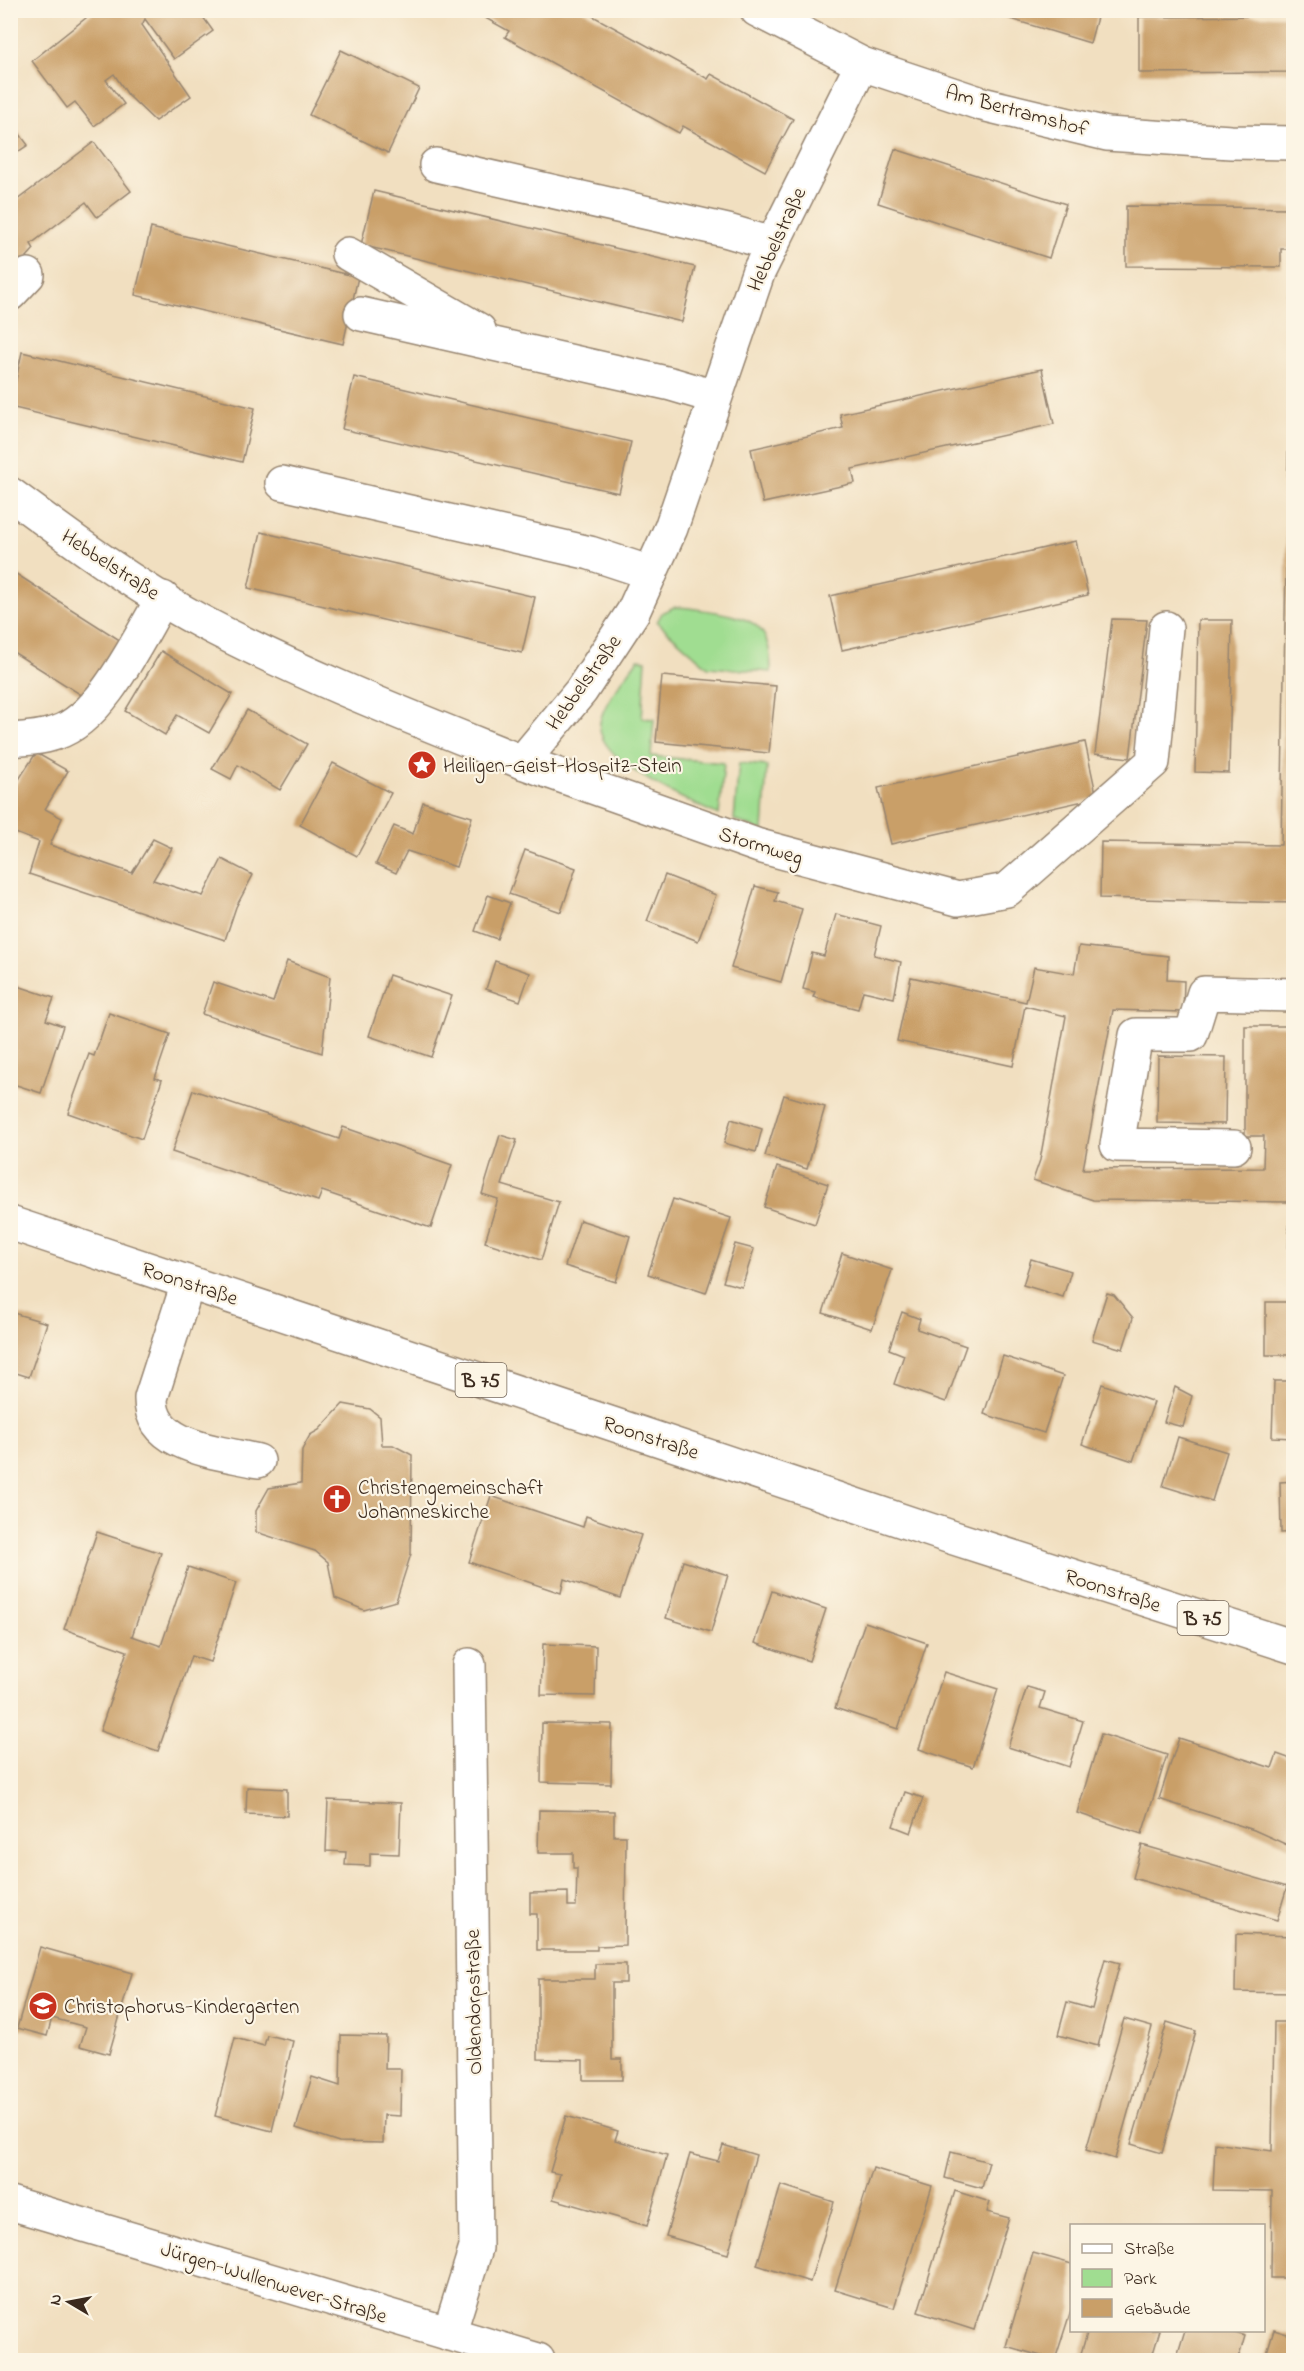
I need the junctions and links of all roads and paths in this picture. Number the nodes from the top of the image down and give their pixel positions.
1 (757, 10) edge
2 (862, 64) junction
3 (1293, 143) edge
4 (436, 165) dead end
5 (771, 244) junction
6 (348, 254) dead end
7 (361, 314) dead end
8 (507, 347) junction
9 (715, 397) junction
10 (282, 483) dead end
11 (10, 494) edge
12 (651, 573) junction
13 (163, 598) junction
14 (1166, 628) dead end
15 (10, 740) edge
16 (522, 762) junction
17 (1293, 995) edge
18 (1234, 1147) dead end
19 (10, 1223) edge
20 (188, 1282) junction
21 (258, 1461) dead end
22 (1293, 1647) edge
23 (469, 1665) dead end
24 (10, 2203) edge
25 (449, 2334) junction
26 (538, 2361) edge

1 - 2 street, Am Bertramshof
2 - 3 street, Am Bertramshof
2 - 5 street, Hebbelstraße
4 - 5 street
5 - 9 street, Hebbelstraße
6 - 8 street
7 - 8 street
8 - 9 street
9 - 12 street, Hebbelstraße
10 - 12 street
11 - 13 street, Hebbelstraße
12 - 16 street, Hebbelstraße
13 - 15 street
13 - 16 street, Hebbelstraße
14 - 16 street, Stormweg
17 - 18 street
19 - 20 street, Roonstraße / B 75
20 - 21 street
20 - 22 street, Roonstraße / B 75
23 - 25 street, Oldendorpstraße
24 - 25 street, Jürgen-Wullenwever-Straße
25 - 26 street, Jürgen-Wullenwever-Straße

